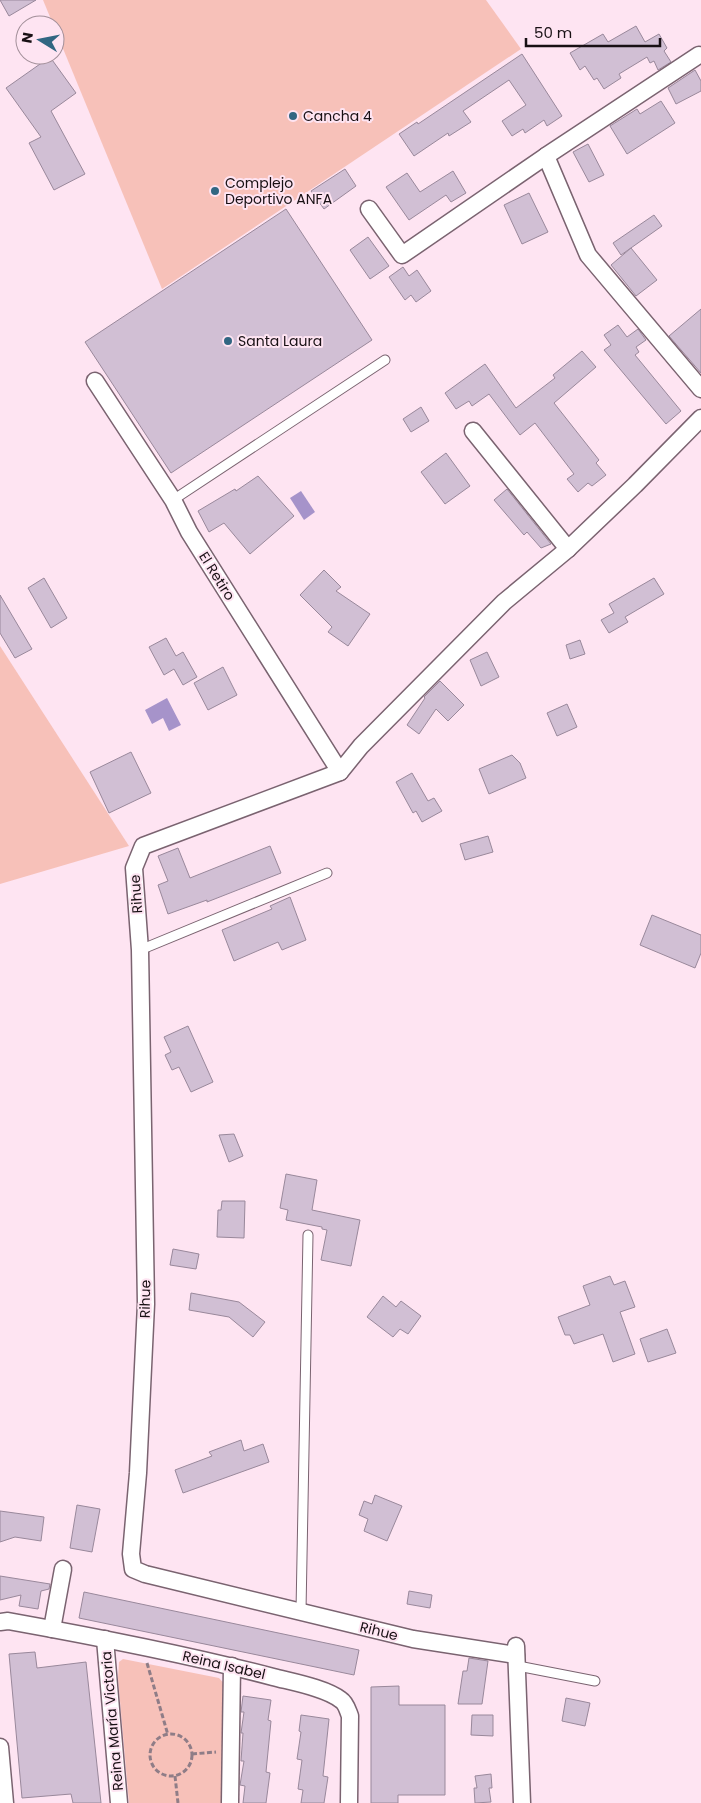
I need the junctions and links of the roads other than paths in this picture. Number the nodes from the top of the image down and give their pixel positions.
1 (699, 55) dead end
2 (546, 156) junction
3 (369, 210) dead end
4 (386, 360) dead end
5 (95, 381) dead end
6 (701, 389) edge
7 (701, 418) edge
8 (473, 431) dead end
9 (173, 500) junction
10 (568, 549) junction
11 (340, 772) junction
12 (327, 873) dead end
13 (140, 950) junction
14 (308, 1235) dead end
15 (63, 1569) dead end
16 (301, 1611) junction
17 (0, 1622) edge
18 (52, 1629) junction
19 (105, 1639) junction
20 (517, 1656) junction
21 (232, 1666) junction
22 (595, 1681) dead end
23 (0, 1747) edge
24 (5, 1803) edge
25 (119, 1803) edge
26 (230, 1803) edge
27 (350, 1803) edge
28 (522, 1803) edge

1 - 2 street
2 - 3 street
2 - 6 street
4 - 9 lane
5 - 9 street, El Retiro
7 - 10 street
8 - 10 street
9 - 11 street, El Retiro
10 - 11 street
11 - 13 street, Rihue
12 - 13 lane
13 - 16 street, Rihue
14 - 16 lane
15 - 18 street
16 - 20 street, Rihue
17 - 18 street, Reina Isabel
18 - 19 street, Reina Isabel
19 - 21 street, Reina Isabel
19 - 25 street, Reina María Victoria
20 - 22 lane
20 - 28 street
21 - 26 street
21 - 27 street, Reina Isabel
23 - 24 street

